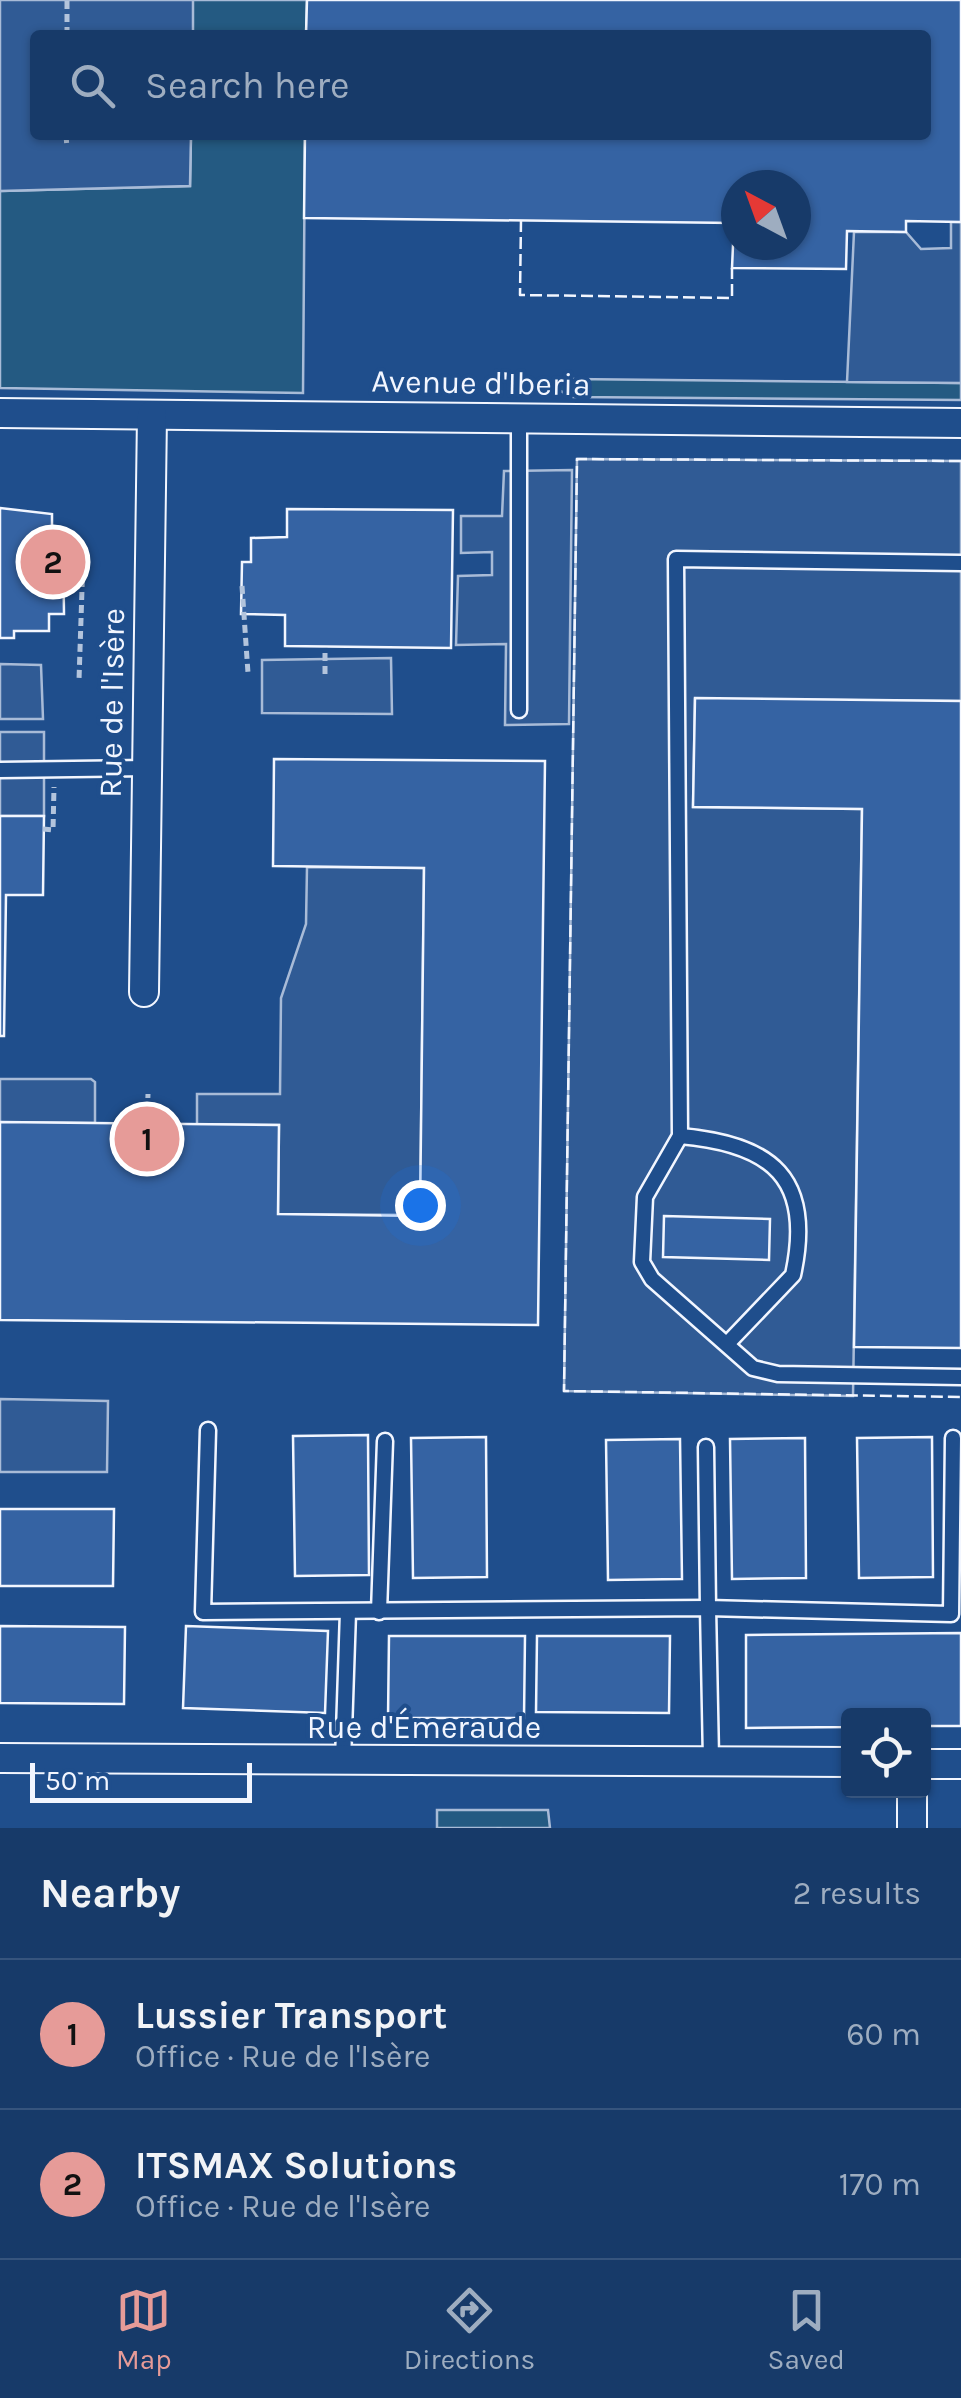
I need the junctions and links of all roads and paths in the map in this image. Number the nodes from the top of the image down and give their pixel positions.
1 (68, 0) edge
2 (66, 30) edge
3 (66, 140) edge
4 (66, 148) dead end
5 (0, 413) edge
6 (152, 414) junction
7 (519, 418) junction
8 (961, 423) edge
9 (64, 560) dead end
10 (961, 563) edge
11 (242, 586) dead end
12 (325, 647) dead end
13 (248, 673) dead end
14 (325, 674) dead end
15 (79, 680) dead end
16 (518, 710) dead end
17 (147, 768) junction
18 (0, 770) edge
19 (54, 788) dead end
20 (43, 829) dead end
21 (144, 992) dead end
22 (148, 1094) dead end
23 (147, 1124) dead end
24 (680, 1136) junction
25 (726, 1344) junction
26 (961, 1376) edge
27 (208, 1430) dead end
28 (953, 1438) dead end
29 (385, 1442) dead end
30 (706, 1446) dead end
31 (708, 1608) junction
32 (348, 1612) junction
33 (380, 1612) junction
34 (0, 1758) edge
35 (711, 1760) junction
36 (343, 1762) junction
37 (841, 1762) edge
38 (931, 1764) edge
39 (961, 1764) edge
40 (912, 1798) edge
41 (912, 1828) edge

1 - 2 path
3 - 4 path
5 - 6 street, Avenue d'Iberia
6 - 7 street, Avenue d'Iberia
6 - 17 street, Rue de l'Isère
7 - 8 street, Avenue d'Iberia
7 - 16 lane
9 - 15 path
10 - 24 lane
11 - 13 path
12 - 14 path
17 - 18 lane
17 - 21 street, Rue de l'Isère
19 - 20 path
22 - 23 path
24 - 25 lane
24 - 25 lane
25 - 26 lane
27 - 32 lane
28 - 31 lane
29 - 33 lane
30 - 31 lane
31 - 33 lane
31 - 35 lane
32 - 33 lane
32 - 36 lane
34 - 36 street, Rue d'Émeraude
35 - 36 street, Rue d'Émeraude
35 - 37 street, Rue d'Émeraude
38 - 39 street
40 - 41 street

